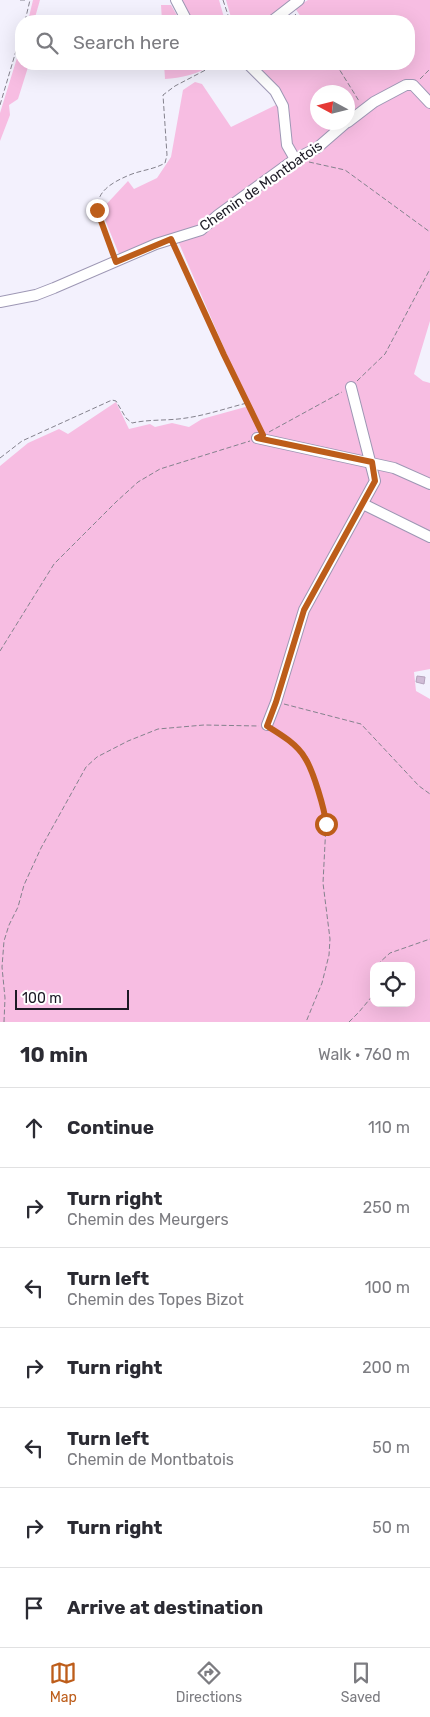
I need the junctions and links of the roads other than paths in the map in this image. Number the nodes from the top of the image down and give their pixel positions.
1 (176, 0) edge
2 (299, 0) edge
3 (184, 15) edge
4 (280, 15) edge
5 (254, 70) edge
6 (430, 103) edge
7 (355, 115) edge
8 (338, 130) edge
9 (294, 159) junction
10 (0, 302) edge
11 (351, 387) road end
12 (260, 437) road end
13 (372, 462) junction
14 (430, 484) edge
15 (363, 504) junction
16 (430, 538) edge
17 (267, 726) road end

1 - 3 street
2 - 4 street
5 - 9 street
6 - 7 street, Chemin de Montbatois
8 - 9 street, Chemin de Montbatois
9 - 10 street, Chemin de Montbatois
11 - 13 street
12 - 13 street
13 - 14 street
13 - 15 street
15 - 16 street
15 - 17 street

